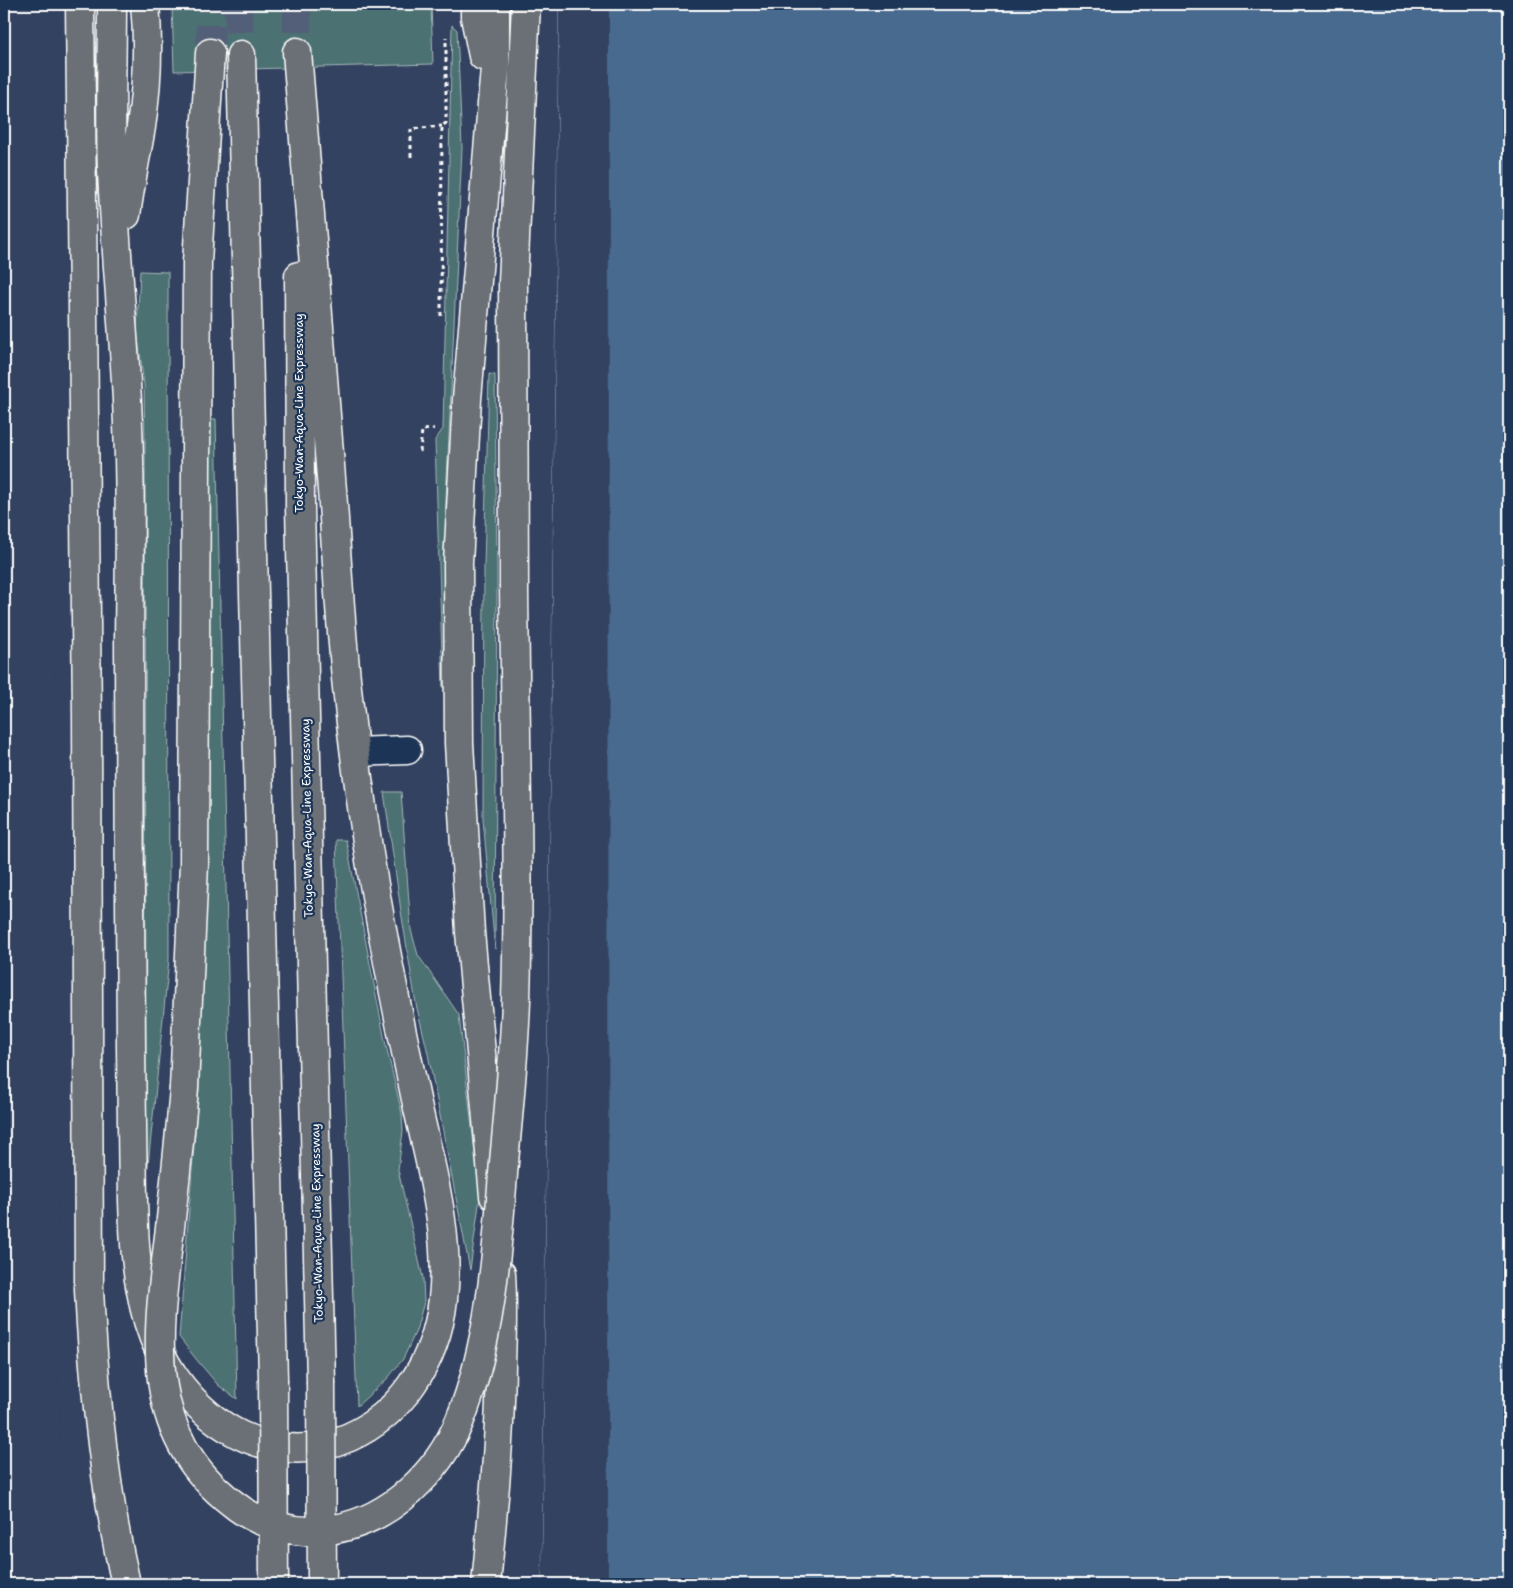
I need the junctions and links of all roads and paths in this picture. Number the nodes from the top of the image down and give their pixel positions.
1 (80, 4) edge
2 (112, 4) edge
3 (145, 4) edge
4 (475, 4) edge
5 (495, 4) edge
6 (526, 4) edge
7 (446, 34) dead end
8 (210, 53) tunnel mouth
9 (241, 55) tunnel mouth
10 (492, 100) junction
11 (442, 126) junction
12 (411, 157) dead end
13 (119, 276) junction
14 (441, 321) dead end
15 (441, 429) dead end
16 (420, 452) dead end
17 (407, 750) dead end
18 (355, 752) junction
19 (126, 1584) edge
20 (274, 1584) edge
21 (322, 1584) edge
22 (486, 1584) edge

1 - 19 highway
2 - 13 highway
3 - 13 highway
4 - 10 highway
5 - 10 highway
6 - 8 highway, bridge
7 - 11 path
9 - 20 highway, bridge
10 - 22 highway
11 - 12 path
11 - 14 path
13 - 18 highway
15 - 16 path
17 - 18 lane
18 - 21 highway, Tokyo-Wan-Aqua-Line Expressway, bridge

